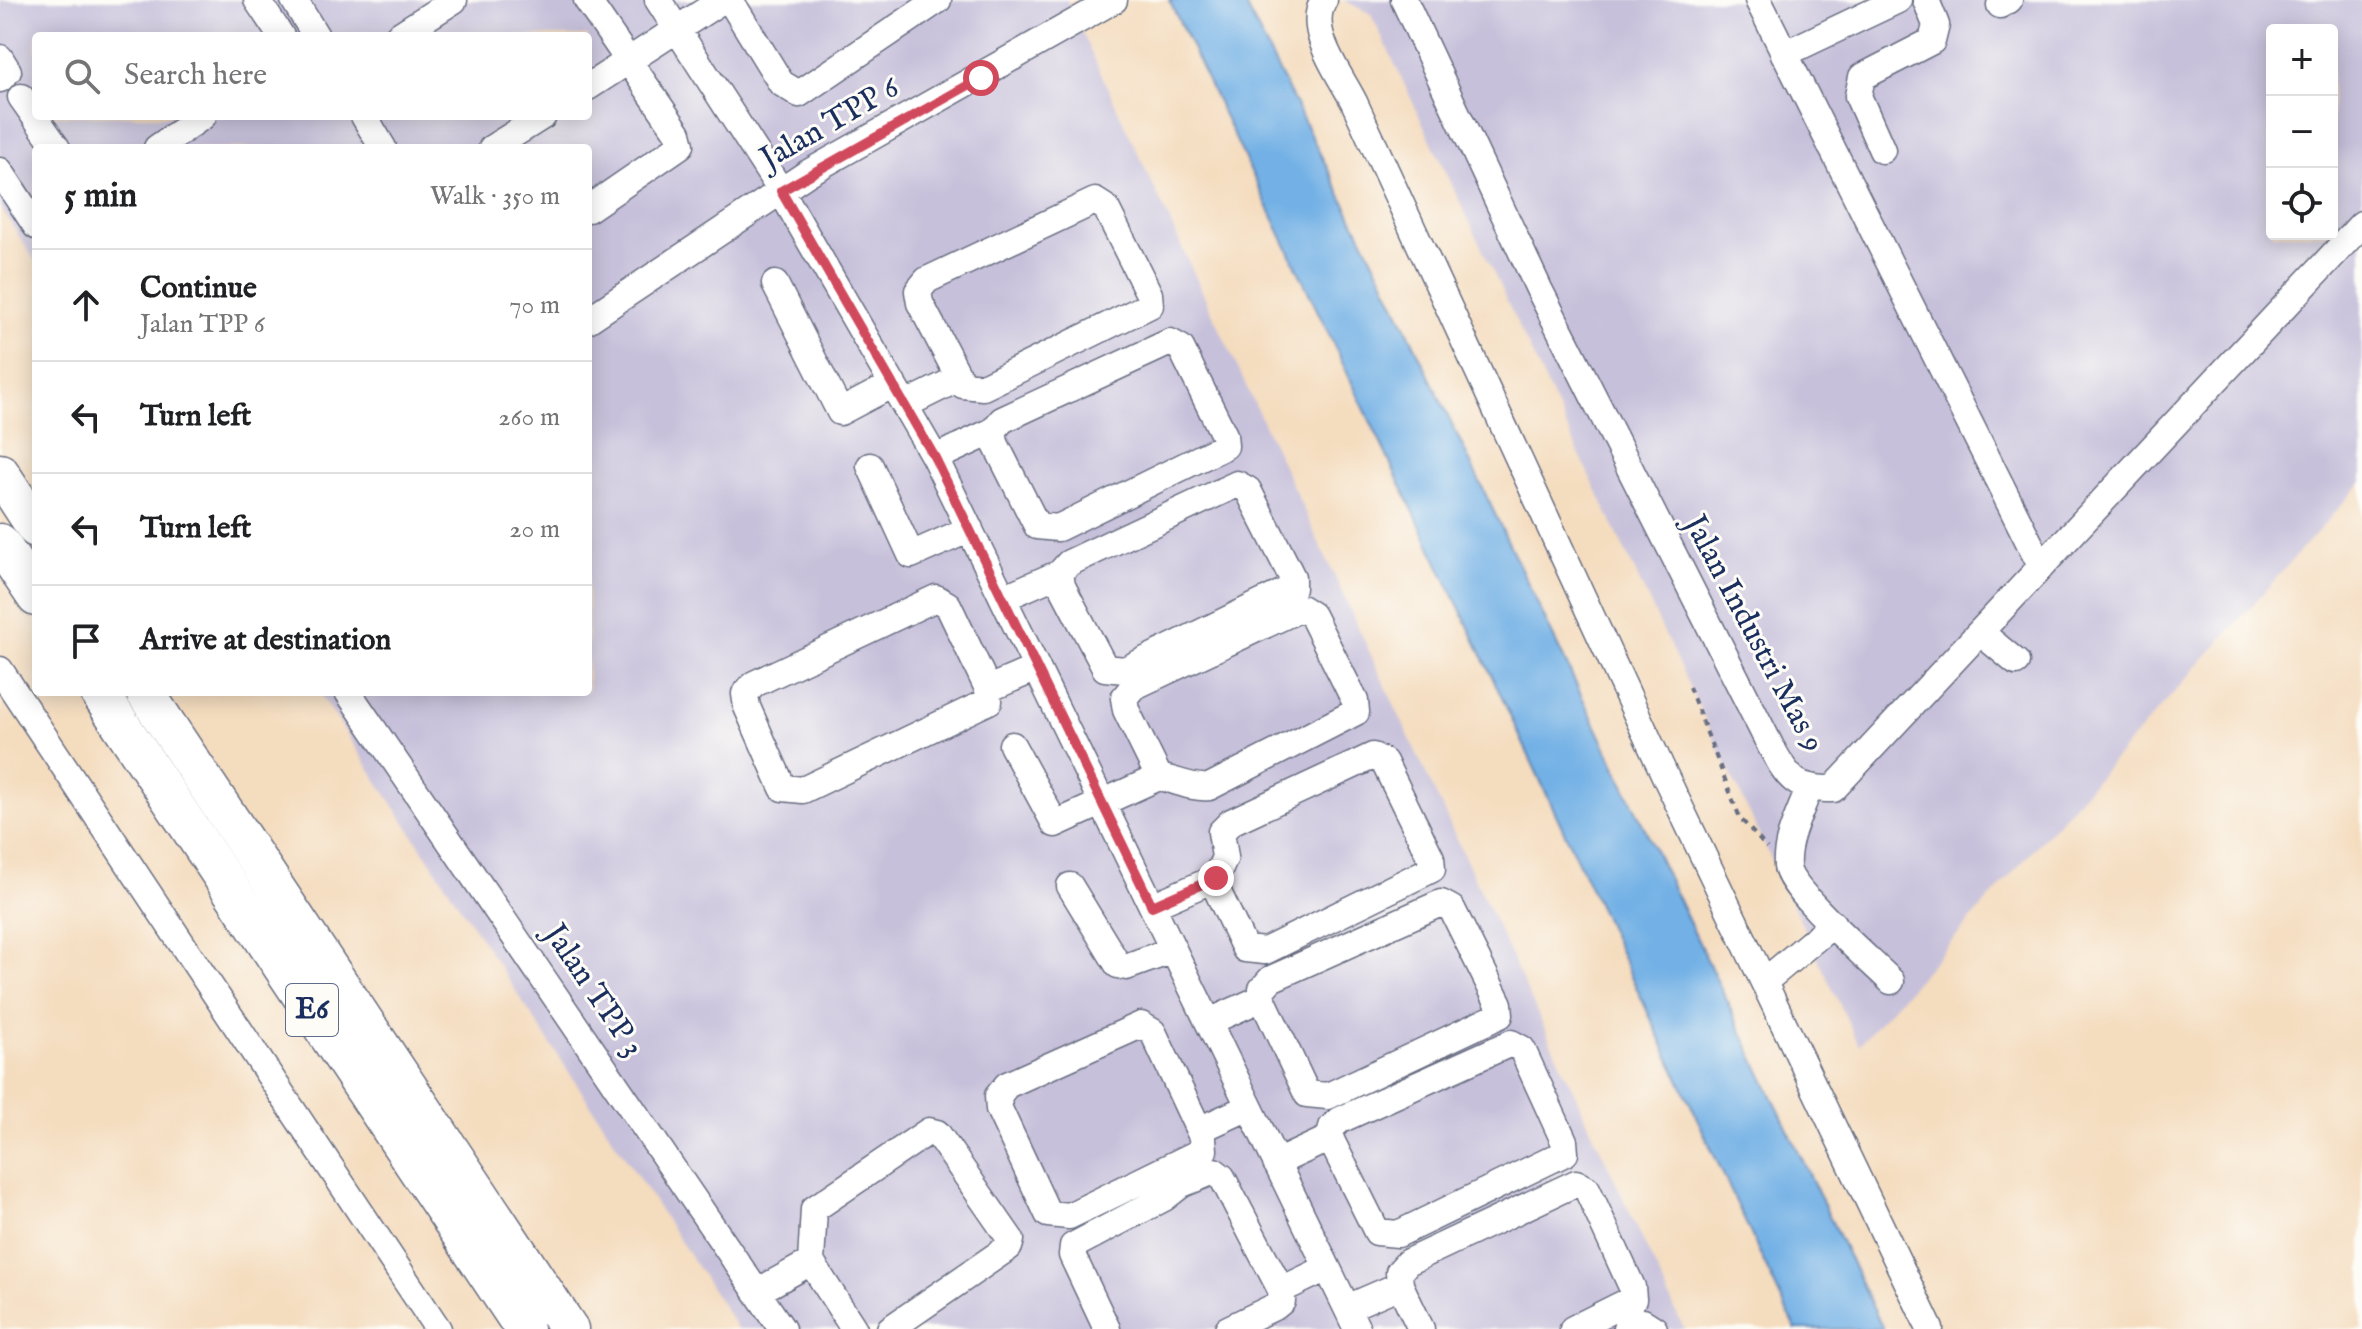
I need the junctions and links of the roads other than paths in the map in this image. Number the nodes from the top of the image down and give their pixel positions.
1 (257, 0) edge
2 (294, 0) edge
3 (454, 0) edge
4 (587, 0) edge
5 (658, 0) edge
6 (722, 0) edge
7 (730, 0) edge
8 (938, 0) edge
9 (1114, 0) edge
10 (1324, 0) edge
11 (1404, 0) edge
12 (1758, 0) edge
13 (1898, 0) edge
14 (1926, 0) edge
15 (678, 30) junction
16 (278, 32) edge
17 (314, 32) edge
18 (404, 32) edge
19 (1784, 54) junction
20 (0, 58) edge
21 (628, 62) junction
22 (0, 79) edge
23 (592, 84) edge
24 (21, 97) dead end
25 (32, 113) edge
26 (37, 120) edge
27 (197, 120) edge
28 (366, 120) edge
29 (537, 120) edge
30 (54, 144) edge
31 (163, 144) edge
32 (381, 144) edge
33 (498, 144) edge
34 (1882, 150) dead end
35 (0, 171) edge
36 (781, 191) junction
37 (592, 206) edge
38 (32, 220) edge
39 (2362, 224) edge
40 (775, 284) dead end
41 (592, 317) edge
42 (959, 378) junction
43 (899, 394) junction
44 (993, 431) junction
45 (935, 458) junction
46 (870, 466) dead end
47 (0, 473) edge
48 (32, 522) edge
49 (970, 529) junction
50 (0, 543) edge
51 (2041, 566) junction
52 (1060, 573) junction
53 (32, 591) edge
54 (1003, 598) junction
55 (1980, 632) junction
56 (2016, 662) dead end
57 (1037, 668) junction
58 (0, 670) edge
59 (988, 689) junction
60 (102, 696) edge
61 (148, 696) edge
62 (351, 696) edge
63 (1012, 745) dead end
64 (1159, 777) junction
65 (1809, 789) junction
66 (1103, 803) junction
67 (1216, 878) junction
68 (1070, 886) dead end
69 (1152, 906) junction
70 (1833, 924) junction
71 (1173, 950) junction
72 (1891, 981) dead end
73 (1764, 982) junction
74 (1262, 998) junction
75 (1209, 1022) junction
76 (1249, 1107) junction
77 (1199, 1130) junction
78 (1330, 1138) junction
79 (1276, 1163) junction
80 (811, 1262) junction
81 (1327, 1268) junction
82 (1400, 1285) junction
83 (1281, 1290) junction
84 (757, 1292) junction
85 (1352, 1319) edge
86 (438, 1329) edge
87 (524, 1329) edge
88 (569, 1329) edge
89 (782, 1329) edge
90 (854, 1329) edge
91 (890, 1329) edge
92 (1107, 1329) edge
93 (1228, 1329) edge
94 (1421, 1329) edge
95 (1573, 1329) edge
96 (1626, 1329) edge
97 (1654, 1329) edge
98 (1930, 1329) edge

1 - 16 street
2 - 17 street
3 - 18 street
4 - 21 street
5 - 15 street
6 - 15 street
7 - 8 street
9 - 36 street, Jalan TPP 6
10 - 73 street
11 - 65 street, Jalan Industri Mas 9
12 - 19 street
13 - 19 street
14 - 34 street
15 - 21 street
15 - 36 street
19 - 51 street
20 - 22 street
21 - 23 street
21 - 37 street
24 - 25 street
26 - 30 street
27 - 31 street
28 - 32 street
29 - 33 street
35 - 38 street
36 - 41 street, Jalan TPP 6
36 - 43 street
39 - 51 street, Jalan Industri Mas 9
40 - 43 street
42 - 42 street
42 - 43 street
43 - 45 street
44 - 44 street
44 - 45 street
45 - 49 street
46 - 49 street
47 - 48 highway
49 - 54 street
50 - 53 highway
51 - 55 street, Jalan Industri Mas 9
52 - 52 street
52 - 54 street
54 - 57 street
55 - 56 street
55 - 65 street, Jalan Industri Mas 9
57 - 59 street
57 - 66 street
58 - 86 street
59 - 59 street
60 - 87 highway, E6
61 - 88 highway, E6
62 - 84 street, Jalan TPP 3
63 - 66 street
64 - 64 street
64 - 66 street
65 - 70 street
66 - 69 street
67 - 67 street
67 - 69 street
68 - 71 street
69 - 71 street
70 - 72 street
70 - 73 street
71 - 75 street
73 - 98 street
74 - 74 street
74 - 75 street
75 - 76 street
76 - 77 street
76 - 79 street
77 - 77 street
78 - 78 street
78 - 79 street
79 - 81 street
80 - 84 street
80 - 90 street
80 - 91 street
81 - 83 street
81 - 85 street
82 - 85 street
82 - 94 street
82 - 95 street
83 - 92 street
83 - 93 street
84 - 89 street, Jalan TPP 3
96 - 97 street

